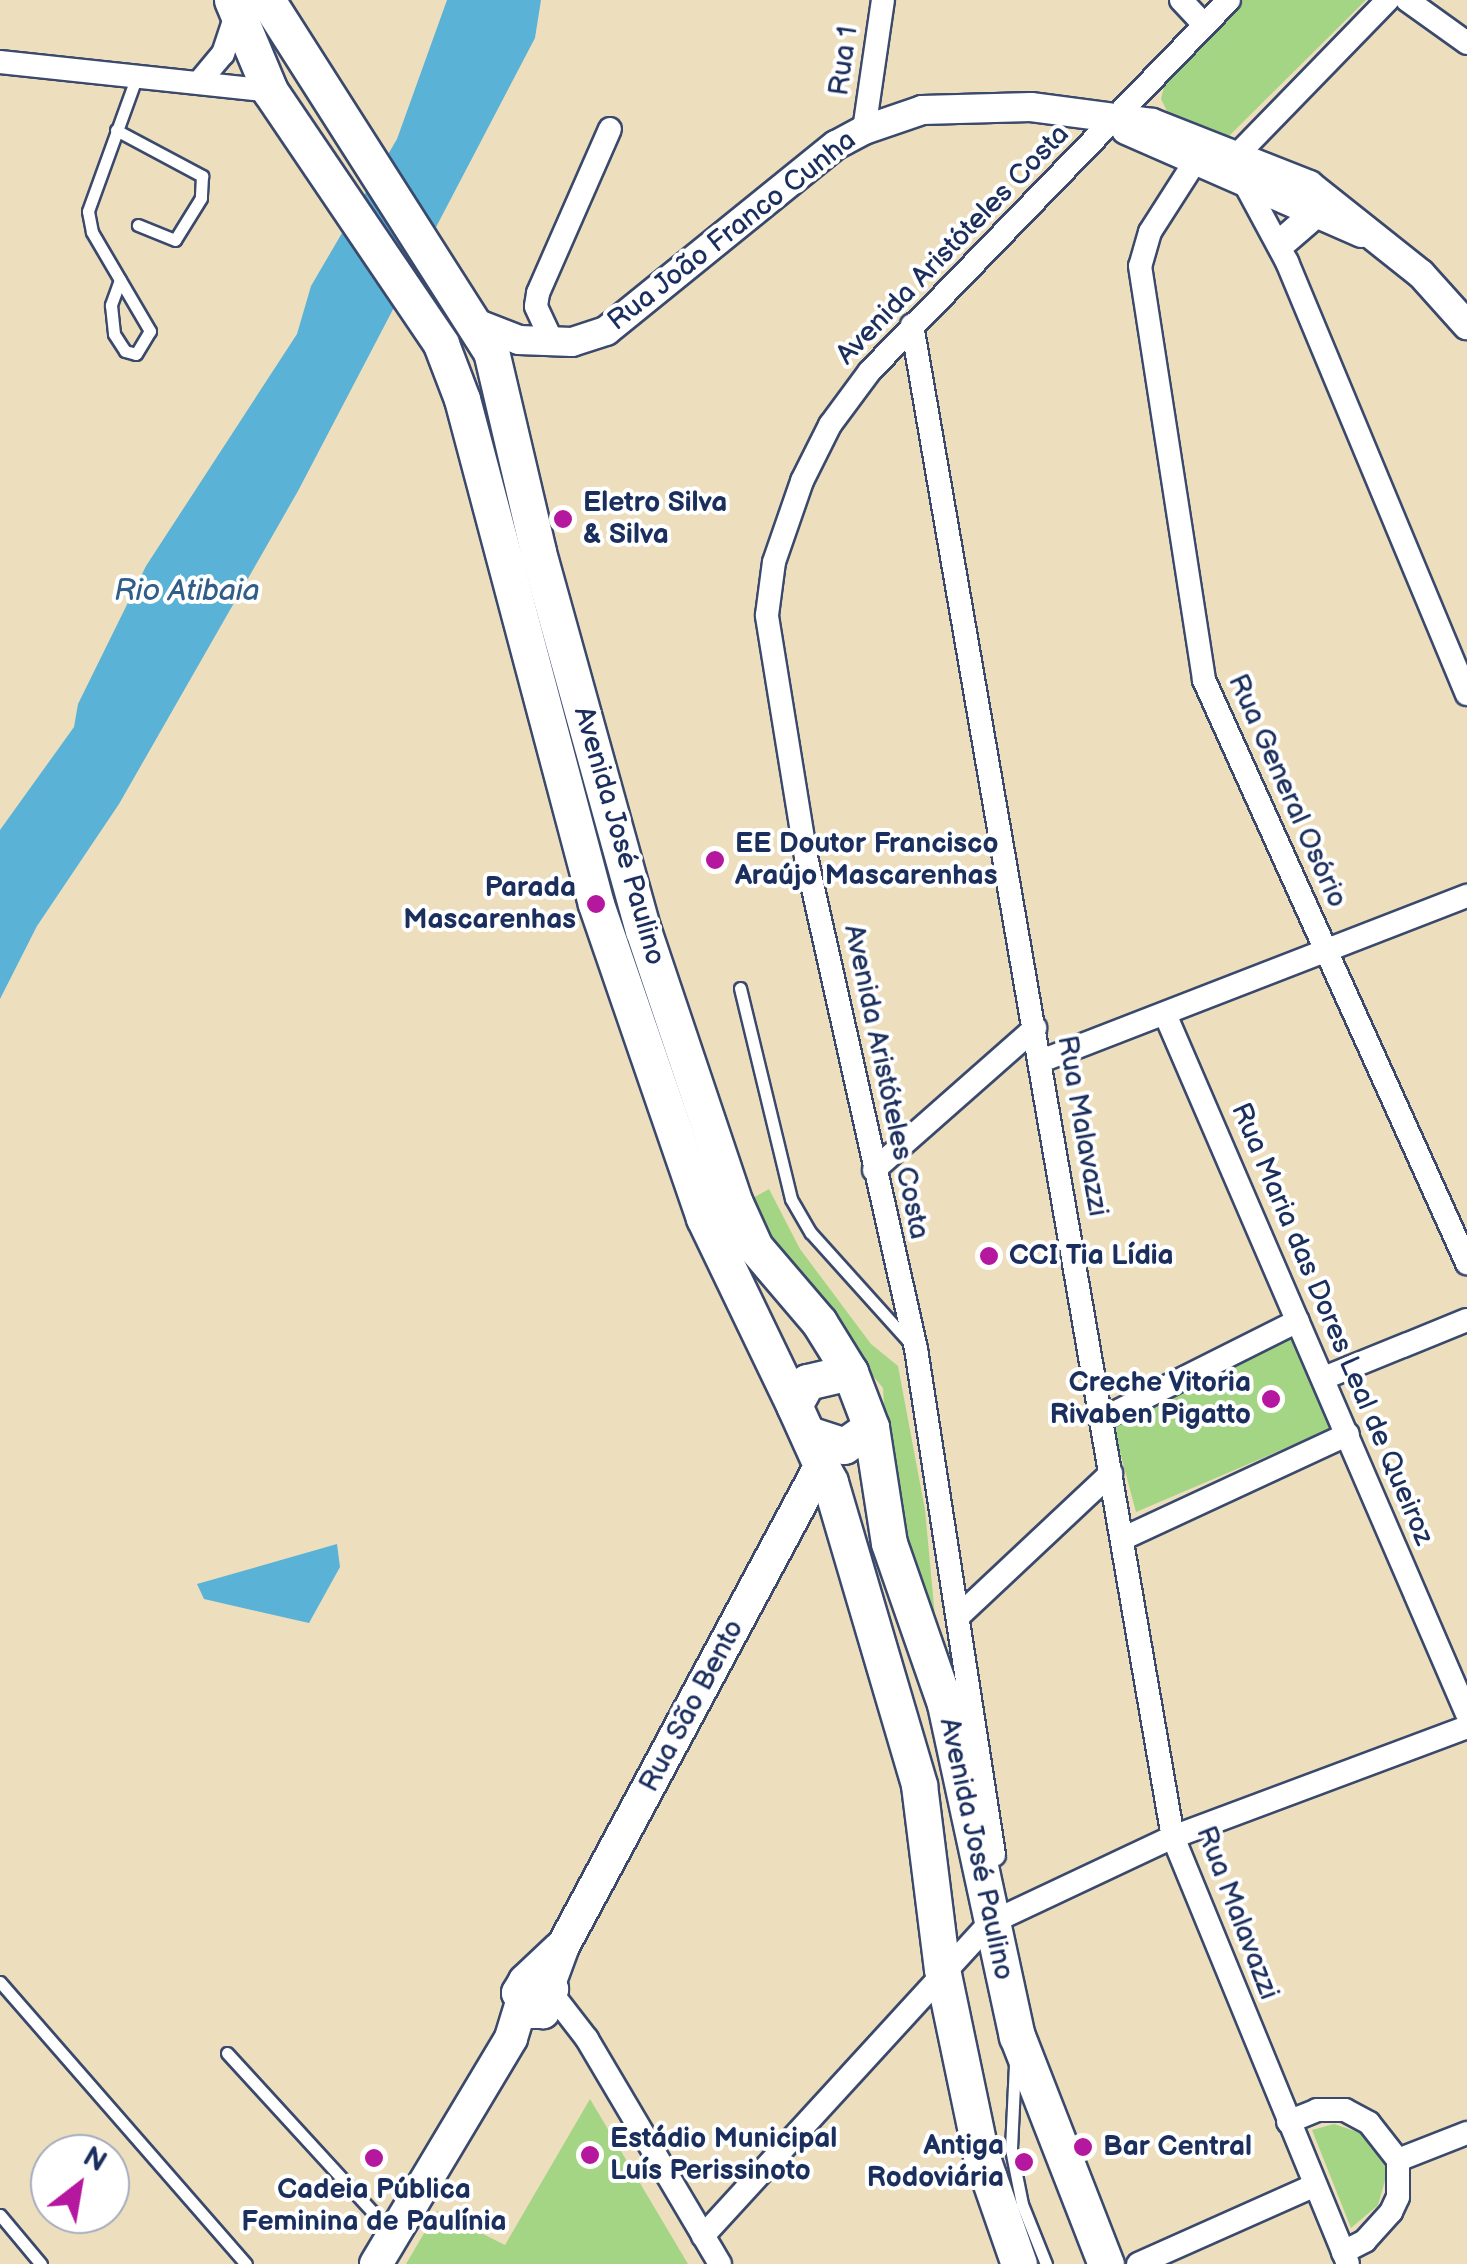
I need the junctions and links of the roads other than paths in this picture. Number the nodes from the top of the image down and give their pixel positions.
1 (882, 0) edge
2 (1181, 0) edge
3 (1229, 0) edge
4 (1388, 0) edge
5 (1407, 0) edge
6 (245, 5) edge
7 (1204, 25) junction
8 (1467, 43) edge
9 (0, 62) edge
10 (137, 76) junction
11 (200, 81) junction
12 (270, 92) junction
13 (1112, 122) junction
14 (610, 129) dead end
15 (116, 130) junction
16 (864, 130) junction
17 (1212, 155) junction
18 (1276, 170) junction
19 (1245, 184) junction
20 (1281, 198) junction
21 (1315, 214) junction
22 (138, 225) dead end
23 (1374, 237) junction
24 (1286, 250) junction
25 (120, 280) junction
26 (472, 322) junction
27 (1467, 325) edge
28 (912, 326) junction
29 (552, 341) junction
30 (1467, 694) edge
31 (584, 858) junction
32 (1467, 896) edge
33 (1325, 951) junction
34 (740, 988) dead end
35 (612, 1000) dead end
36 (1165, 1014) junction
37 (1035, 1028) junction
38 (1041, 1061) junction
39 (874, 1170) junction
40 (1467, 1263) edge
41 (1467, 1320) edge
42 (1298, 1321) junction
43 (916, 1349) junction
44 (850, 1372) junction
45 (1324, 1378) junction
46 (1102, 1419) junction
47 (1348, 1434) junction
48 (828, 1435) junction
49 (1112, 1473) junction
50 (1122, 1539) junction
51 (961, 1614) junction
52 (1467, 1714) edge
53 (1467, 1726) edge
54 (1172, 1837) junction
55 (990, 1923) junction
56 (942, 1970) junction
57 (0, 1982) edge
58 (540, 1997) junction
59 (1017, 2036) junction
60 (227, 2053) dead end
61 (1288, 2122) junction
62 (1467, 2133) edge
63 (1398, 2160) junction
64 (1314, 2186) junction
65 (0, 2215) edge
66 (392, 2234) junction
67 (703, 2236) junction
68 (1345, 2258) edge
69 (41, 2264) edge
70 (246, 2264) edge
71 (376, 2264) edge
72 (720, 2264) edge
73 (1018, 2264) edge
74 (1046, 2264) edge
75 (1106, 2264) edge
76 (1138, 2264) edge

1 - 16 street, Rua 1
2 - 7 street
3 - 7 street, Avenida Aristóteles Costa
4 - 17 street, Rua General Osório
5 - 8 street
6 - 11 street
6 - 12 main road, Avenida José Paulino
6 - 26 main road, Avenida José Paulino
7 - 13 street, Avenida Aristóteles Costa
9 - 10 street
10 - 11 street
10 - 15 lane
11 - 12 street
12 - 31 main road, Avenida José Paulino
13 - 16 street, Rua João Franco Cunha
13 - 17 street, Rua João Franco Cunha
13 - 28 street, Avenida Aristóteles Costa
14 - 29 street
15 - 22 lane
15 - 25 lane
16 - 29 street, Rua João Franco Cunha
17 - 18 street
17 - 19 street
17 - 33 street, Rua General Osório
18 - 20 street
18 - 23 street
19 - 20 street
19 - 24 street
20 - 21 street
20 - 24 street
21 - 23 street
21 - 24 street
23 - 27 street
24 - 30 street
25 - 25 lane
26 - 29 street, Rua João Franco Cunha
26 - 44 main road, Avenida José Paulino
28 - 37 street, Rua Malavazzi
28 - 39 street, Avenida Aristóteles Costa
31 - 35 lane
31 - 48 main road, Avenida José Paulino
32 - 33 street
33 - 36 street
33 - 40 street, Rua General Osório
34 - 43 lane
36 - 38 street
36 - 42 street, Rua Maria das Dores Leal de Queiroz
37 - 38 street, Rua Malavazzi
37 - 39 street
38 - 46 street, Rua Malavazzi
39 - 43 street, Avenida Aristóteles Costa
41 - 45 street
42 - 45 street, Rua Maria das Dores Leal de Queiroz
42 - 46 street
43 - 51 street, Avenida Aristóteles Costa
44 - 48 main road, Avenida José Paulino
44 - 48 main road
45 - 47 street, Rua Maria das Dores Leal de Queiroz
46 - 49 street, Rua Malavazzi
47 - 50 street
47 - 52 street, Rua Maria das Dores Leal de Queiroz
48 - 55 main road, Avenida José Paulino
48 - 56 main road, Avenida José Paulino
48 - 58 main road, Rua São Bento
49 - 50 street, Rua Malavazzi
49 - 51 street
50 - 54 street, Rua Malavazzi
51 - 55 street, Avenida Aristóteles Costa
53 - 54 street
54 - 55 street
54 - 61 street, Rua Malavazzi
55 - 56 street
55 - 59 main road, Avenida José Paulino
56 - 67 street
56 - 73 main road, Avenida José Paulino
57 - 70 lane
58 - 66 main road, Rua São Bento
58 - 67 street
59 - 74 lane
59 - 75 main road, Avenida José Paulino
60 - 66 lane
61 - 63 street
61 - 64 street, Rua Malavazzi
62 - 63 street
63 - 68 street
64 - 68 street, Rua Malavazzi
64 - 76 street
65 - 69 lane
66 - 71 main road, Rua São Bento
67 - 72 street

